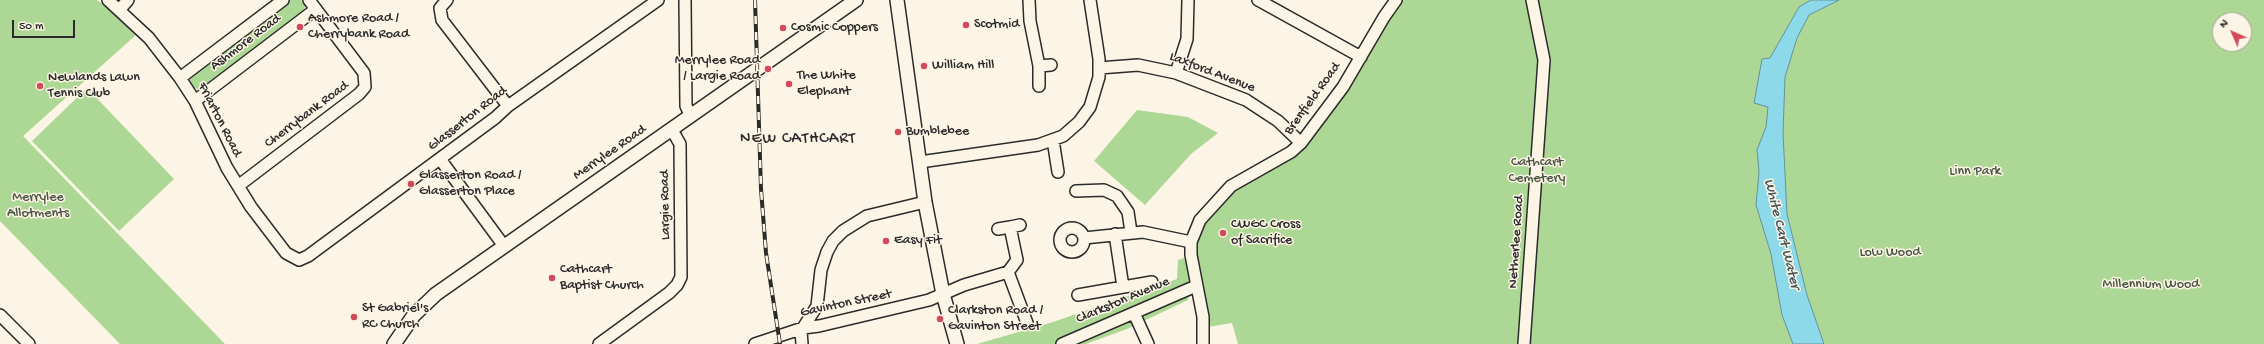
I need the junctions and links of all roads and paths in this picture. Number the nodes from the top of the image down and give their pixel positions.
1 (108, 0) edge
2 (128, 0) edge
3 (284, 0) edge
4 (309, 0) edge
5 (447, 0) edge
6 (658, 0) edge
7 (685, 0) edge
8 (856, 0) edge
9 (897, 0) edge
10 (1029, 0) edge
11 (1090, 0) edge
12 (1188, 0) edge
13 (1258, 0) edge
14 (1396, 0) edge
15 (1532, 0) edge
16 (120, 9) junction
17 (316, 9) junction
18 (1361, 57) junction
19 (1051, 65) dead end
20 (1039, 66) junction
21 (1100, 68) junction
22 (1176, 73) junction
23 (180, 78) junction
24 (1039, 86) dead end
25 (195, 101) junction
26 (508, 106) junction
27 (691, 116) junction
28 (672, 130) junction
29 (1053, 140) junction
30 (1301, 143) junction
31 (440, 159) junction
32 (920, 162) junction
33 (1058, 172) dead end
34 (238, 186) junction
35 (1076, 191) dead end
36 (924, 202) junction
37 (998, 229) dead end
38 (1131, 232) junction
39 (1115, 234) junction
40 (1084, 238) dead end
41 (1191, 242) junction
42 (504, 246) junction
43 (296, 259) joint
44 (1008, 272) junction
45 (1152, 282) dead end
46 (1196, 286) junction
47 (1123, 288) junction
48 (943, 294) junction
49 (1078, 295) dead end
50 (1134, 313) junction
51 (0, 315) edge
52 (1027, 323) dead end
53 (802, 328) junction
54 (757, 343) edge
55 (29, 344) edge
56 (394, 344) edge
57 (599, 344) edge
58 (802, 344) edge
59 (957, 344) edge
60 (1062, 344) edge
61 (1148, 344) edge
62 (1203, 344) edge
63 (1524, 344) edge

1 - 16 street, Friarton Road
2 - 16 street
3 - 23 street, Ashmore Road
4 - 17 street, Cherrybank Road
5 - 26 street
6 - 26 street, Glasserton Road
7 - 27 street
8 - 27 main road, Merrylee Road
9 - 32 main road
10 - 20 street
11 - 21 street
12 - 22 street
13 - 18 street
14 - 18 street, Brenfield Road
15 - 63 street, Netherlee Road
16 - 23 street, Friarton Road
17 - 25 street, Ashmore Road
17 - 34 street, Cherrybank Road
18 - 30 street, Brenfield Road
19 - 20 street
20 - 24 street
21 - 22 street, Laxford Avenue
21 - 29 street
22 - 30 street, Laxford Avenue
23 - 25 street, Friarton Road
25 - 34 street, Friarton Road
26 - 31 street, Glasserton Road
27 - 28 main road, Merrylee Road
28 - 42 main road, Merrylee Road
28 - 57 street, Largie Road
29 - 32 street
29 - 33 street
30 - 41 street, Brenfield Road
31 - 42 street
31 - 43 street, Glasserton Road
32 - 36 main road
34 - 43 street, Friarton Road
35 - 38 street
36 - 48 main road
36 - 53 street
37 - 44 street
38 - 39 street
38 - 41 street
39 - 40 street
39 - 47 street
41 - 46 street, Brenfield Road
42 - 56 main road, Merrylee Road
44 - 48 street, Gavinton Street
44 - 52 street
45 - 47 street
46 - 50 street, Clarkston Avenue
46 - 62 street, Brenfield Road
47 - 49 street
48 - 53 street, Gavinton Street
48 - 59 main road
50 - 60 street, Clarkston Avenue
50 - 61 street
51 - 55 street
53 - 54 street, Gavinton Street
53 - 58 street

